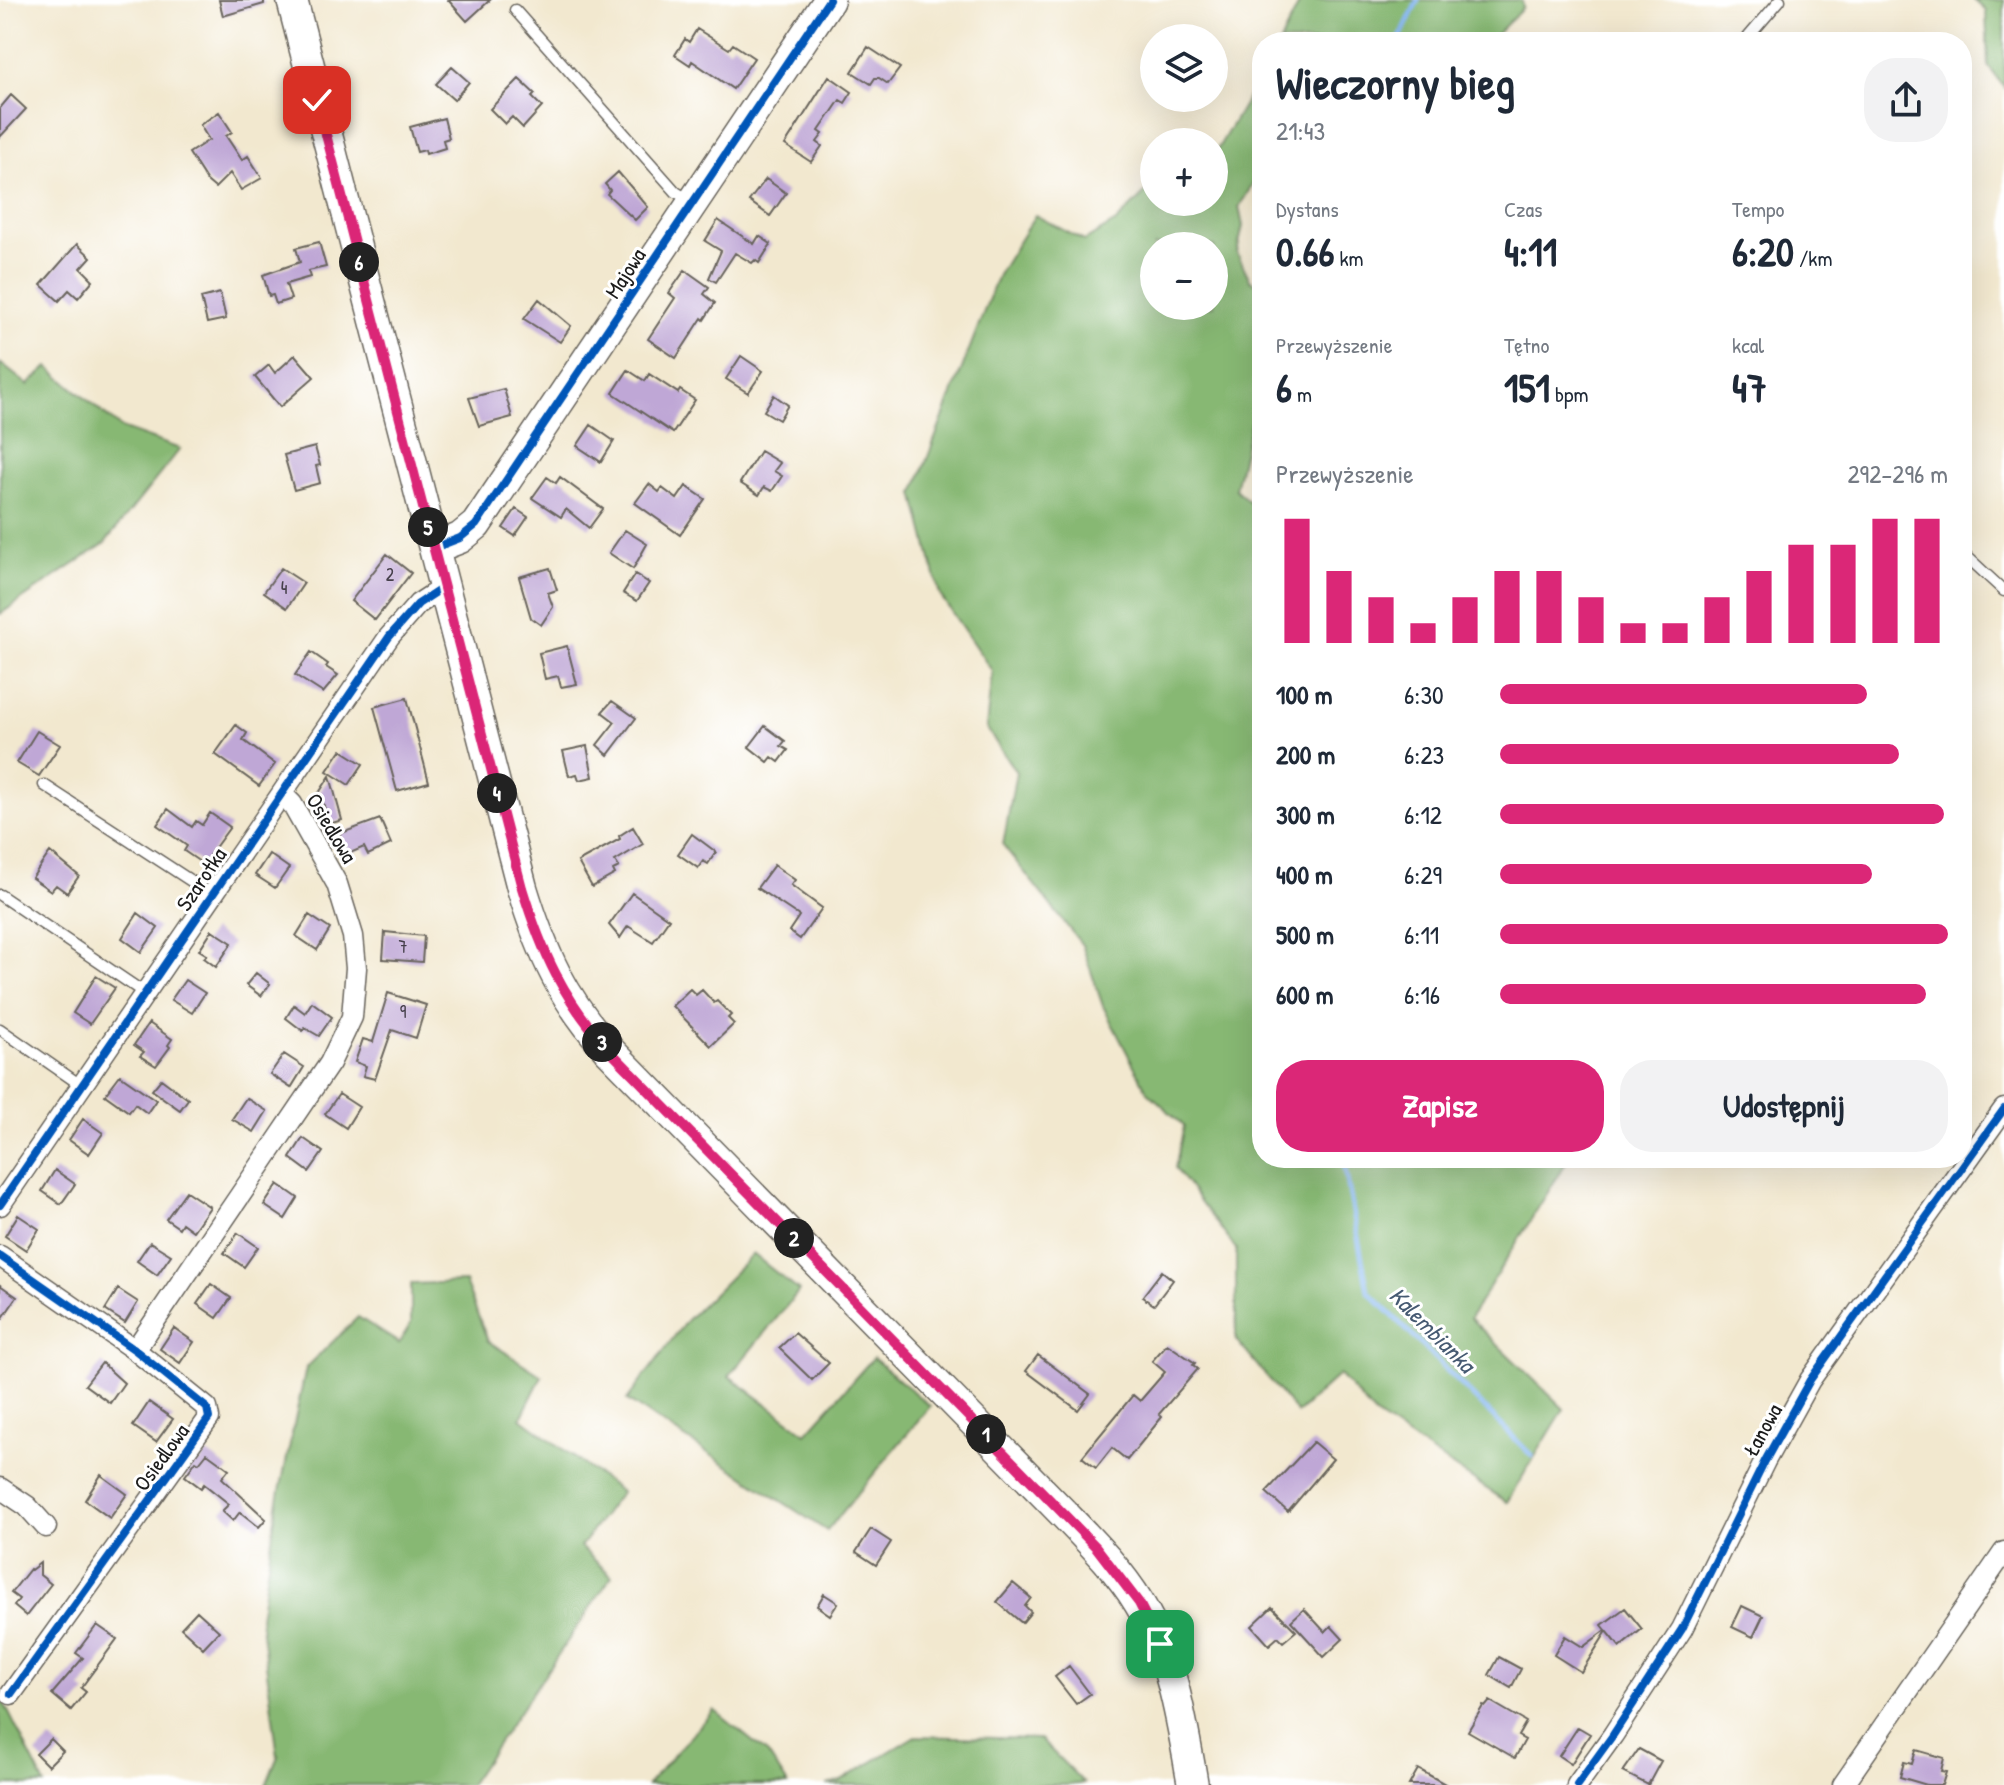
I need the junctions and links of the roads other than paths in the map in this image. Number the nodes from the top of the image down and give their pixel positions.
1 (292, 0) edge
2 (829, 0) edge
3 (1780, 0) edge
4 (515, 10) dead end
5 (1753, 32) edge
6 (693, 202) junction
7 (434, 548) junction
8 (1972, 561) edge
9 (444, 587) junction
10 (2004, 591) edge
11 (44, 785) dead end
12 (282, 794) junction
13 (211, 894) junction
14 (0, 895) edge
15 (146, 994) junction
16 (0, 1029) edge
17 (82, 1086) junction
18 (2004, 1109) edge
19 (1972, 1154) edge
20 (1962, 1168) edge
21 (0, 1205) edge
22 (0, 1256) edge
23 (135, 1350) junction
24 (0, 1488) edge
25 (46, 1527) dead end
26 (2004, 1552) edge
27 (11, 1694) dead end
28 (1193, 1785) edge
29 (1577, 1785) edge
30 (1843, 1785) edge

1 - 7 main road
2 - 6 main road, Majowa
3 - 5 lane
4 - 6 lane
6 - 7 main road, Majowa
7 - 9 main road
8 - 10 lane
9 - 12 street, Szarotka
9 - 28 main road
11 - 13 lane
12 - 13 street, Szarotka
12 - 23 street, Osiedlowa
13 - 15 street, Szarotka
14 - 15 lane
15 - 17 street, Szarotka
16 - 17 lane
17 - 21 street, Szarotka
18 - 19 street, Łanowa
20 - 29 street, Łanowa
22 - 23 street, Osiedlowa
23 - 27 street, Osiedlowa
24 - 25 street
26 - 30 street

